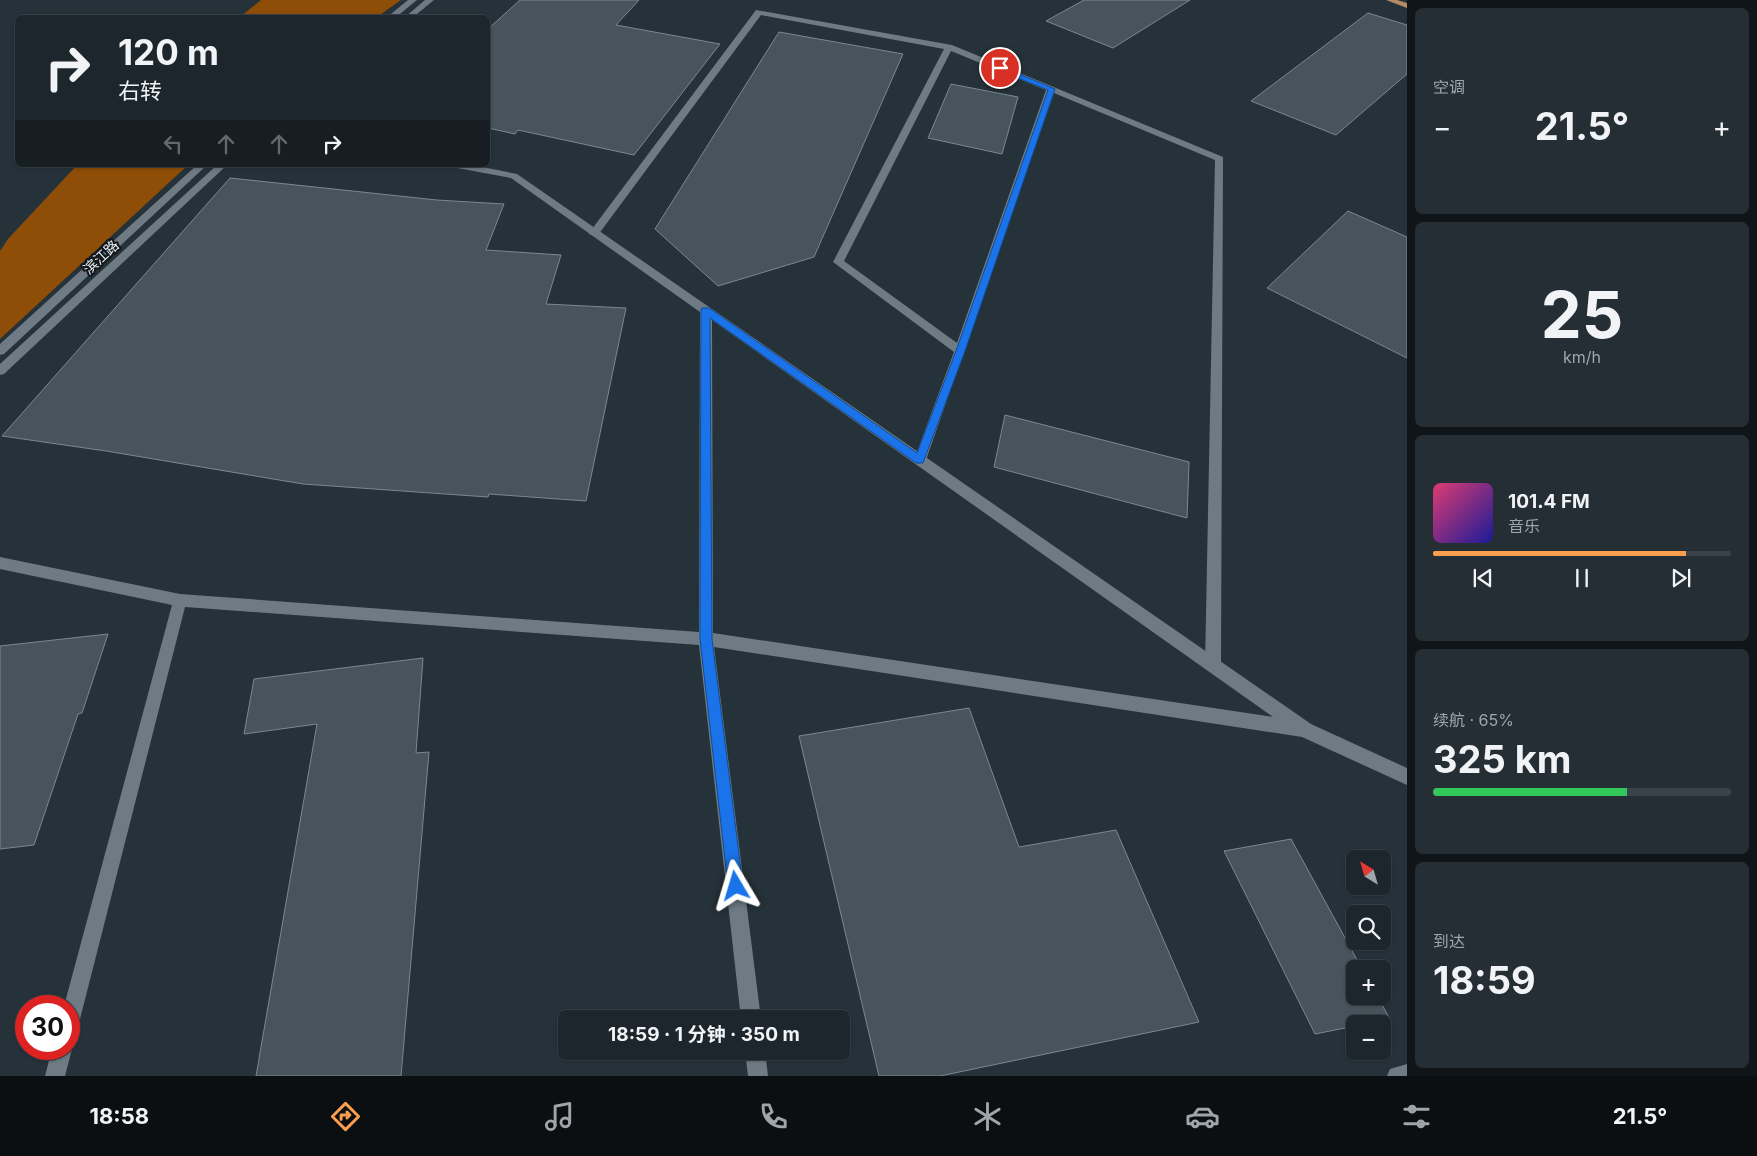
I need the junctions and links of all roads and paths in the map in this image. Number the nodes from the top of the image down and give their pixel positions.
1 (413, 0) edge
2 (430, 0) edge
3 (1390, 0) edge
4 (1407, 6) edge
5 (393, 15) edge
6 (411, 15) edge
7 (949, 47) junction
8 (1052, 89) junction
9 (200, 167) edge
10 (220, 167) edge
11 (467, 167) edge
12 (594, 233) junction
13 (706, 310) junction
14 (0, 351) edge
15 (960, 351) junction
16 (0, 370) edge
17 (920, 460) junction
18 (0, 563) edge
19 (180, 600) junction
20 (706, 639) junction
21 (1213, 665) junction
22 (1305, 730) junction
23 (1407, 777) edge
24 (76, 995) edge
25 (750, 1010) edge
26 (59, 1060) edge
27 (756, 1060) edge
28 (1407, 1074) edge
29 (55, 1076) edge
30 (758, 1076) edge
31 (1397, 1076) edge

1 - 5 street
2 - 6 street
3 - 4 main road
7 - 8 street
7 - 12 street
7 - 15 street
8 - 15 street
8 - 21 street
9 - 14 street
10 - 16 street, 滨江路
11 - 12 street
12 - 13 street
13 - 17 street
13 - 20 street
15 - 17 street
17 - 21 street
18 - 19 street
19 - 20 street
19 - 24 street
20 - 22 street
20 - 25 street
21 - 22 street
22 - 23 street
26 - 29 street
27 - 30 street
28 - 31 street

